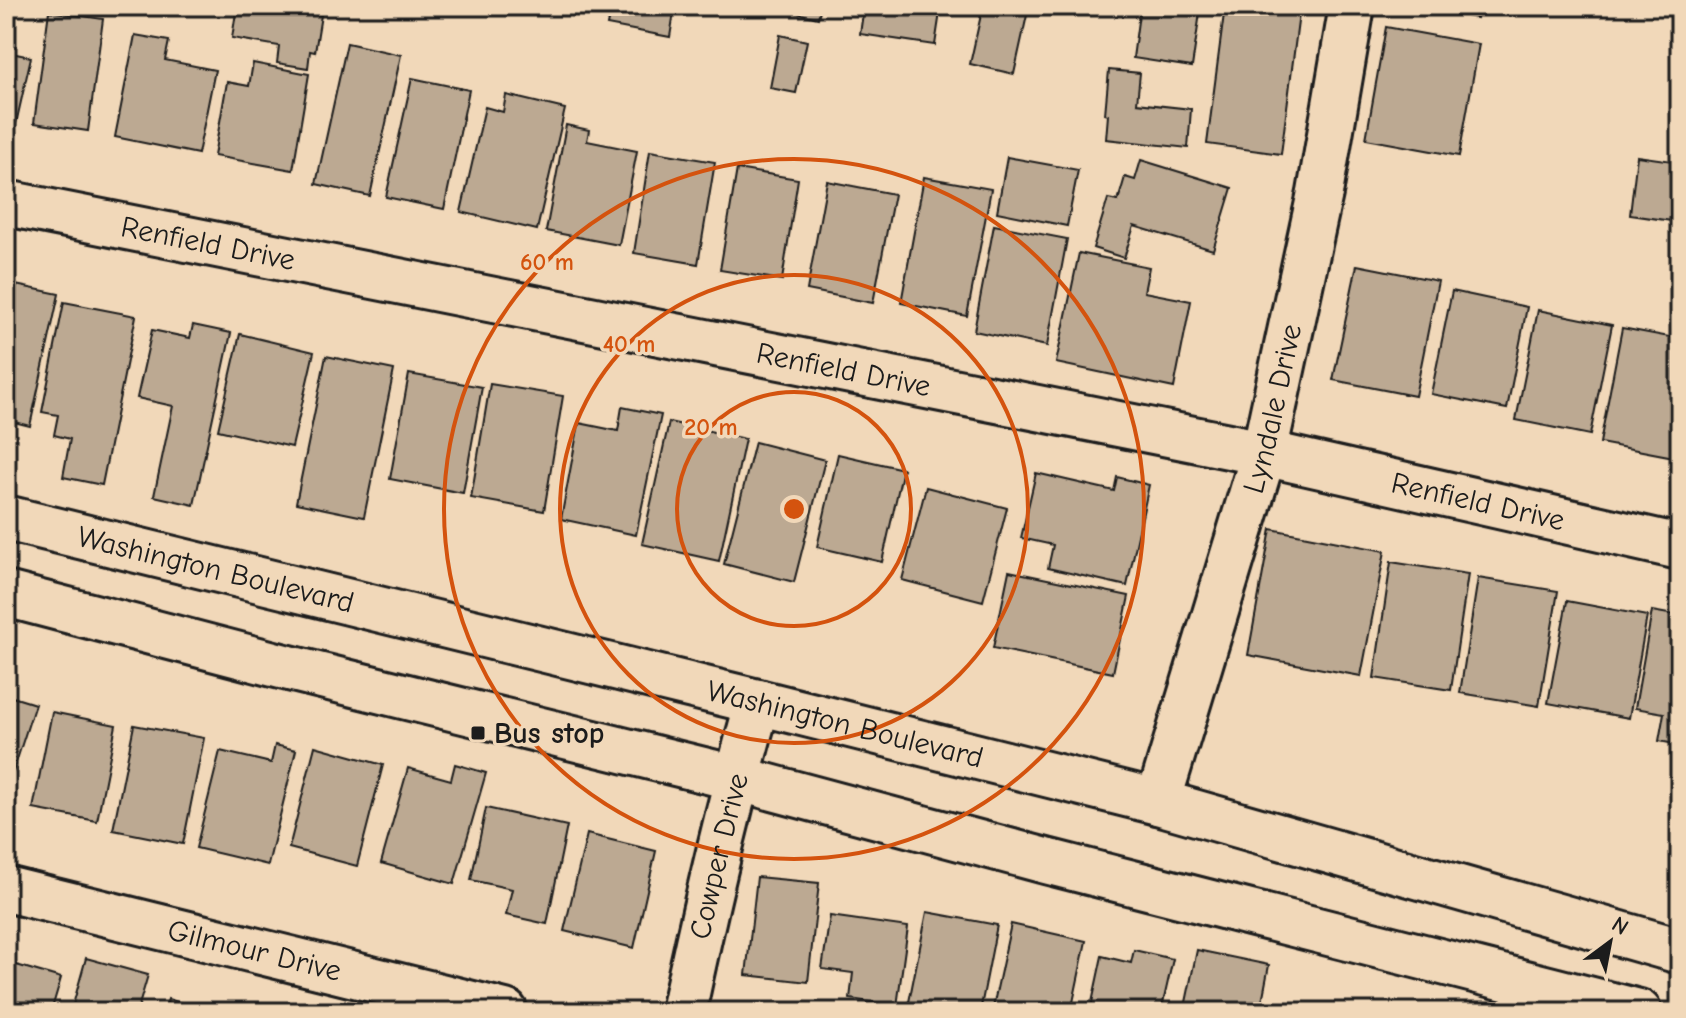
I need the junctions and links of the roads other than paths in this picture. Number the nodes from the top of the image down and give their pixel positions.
1 (1352, 6) edge
2 (6, 203) edge
3 (1264, 453) junction
4 (6, 518) edge
5 (1680, 547) edge
6 (6, 594) edge
7 (758, 702) junction
8 (736, 778) junction
9 (1158, 802) junction
10 (6, 889) edge
11 (1680, 951) edge
12 (505, 1012) edge
13 (683, 1012) edge
14 (1639, 1012) edge

1 - 3 main road, Lyndale Drive
2 - 3 main road, Renfield Drive
3 - 5 main road, Renfield Drive
3 - 9 main road, Lyndale Drive
4 - 7 main road, Washington Boulevard
6 - 8 main road
7 - 8 main road, Cowper Drive
7 - 9 main road, Washington Boulevard
8 - 13 main road, Cowper Drive
8 - 14 main road
9 - 11 main road, Washington Boulevard
10 - 12 main road, Gilmour Drive

